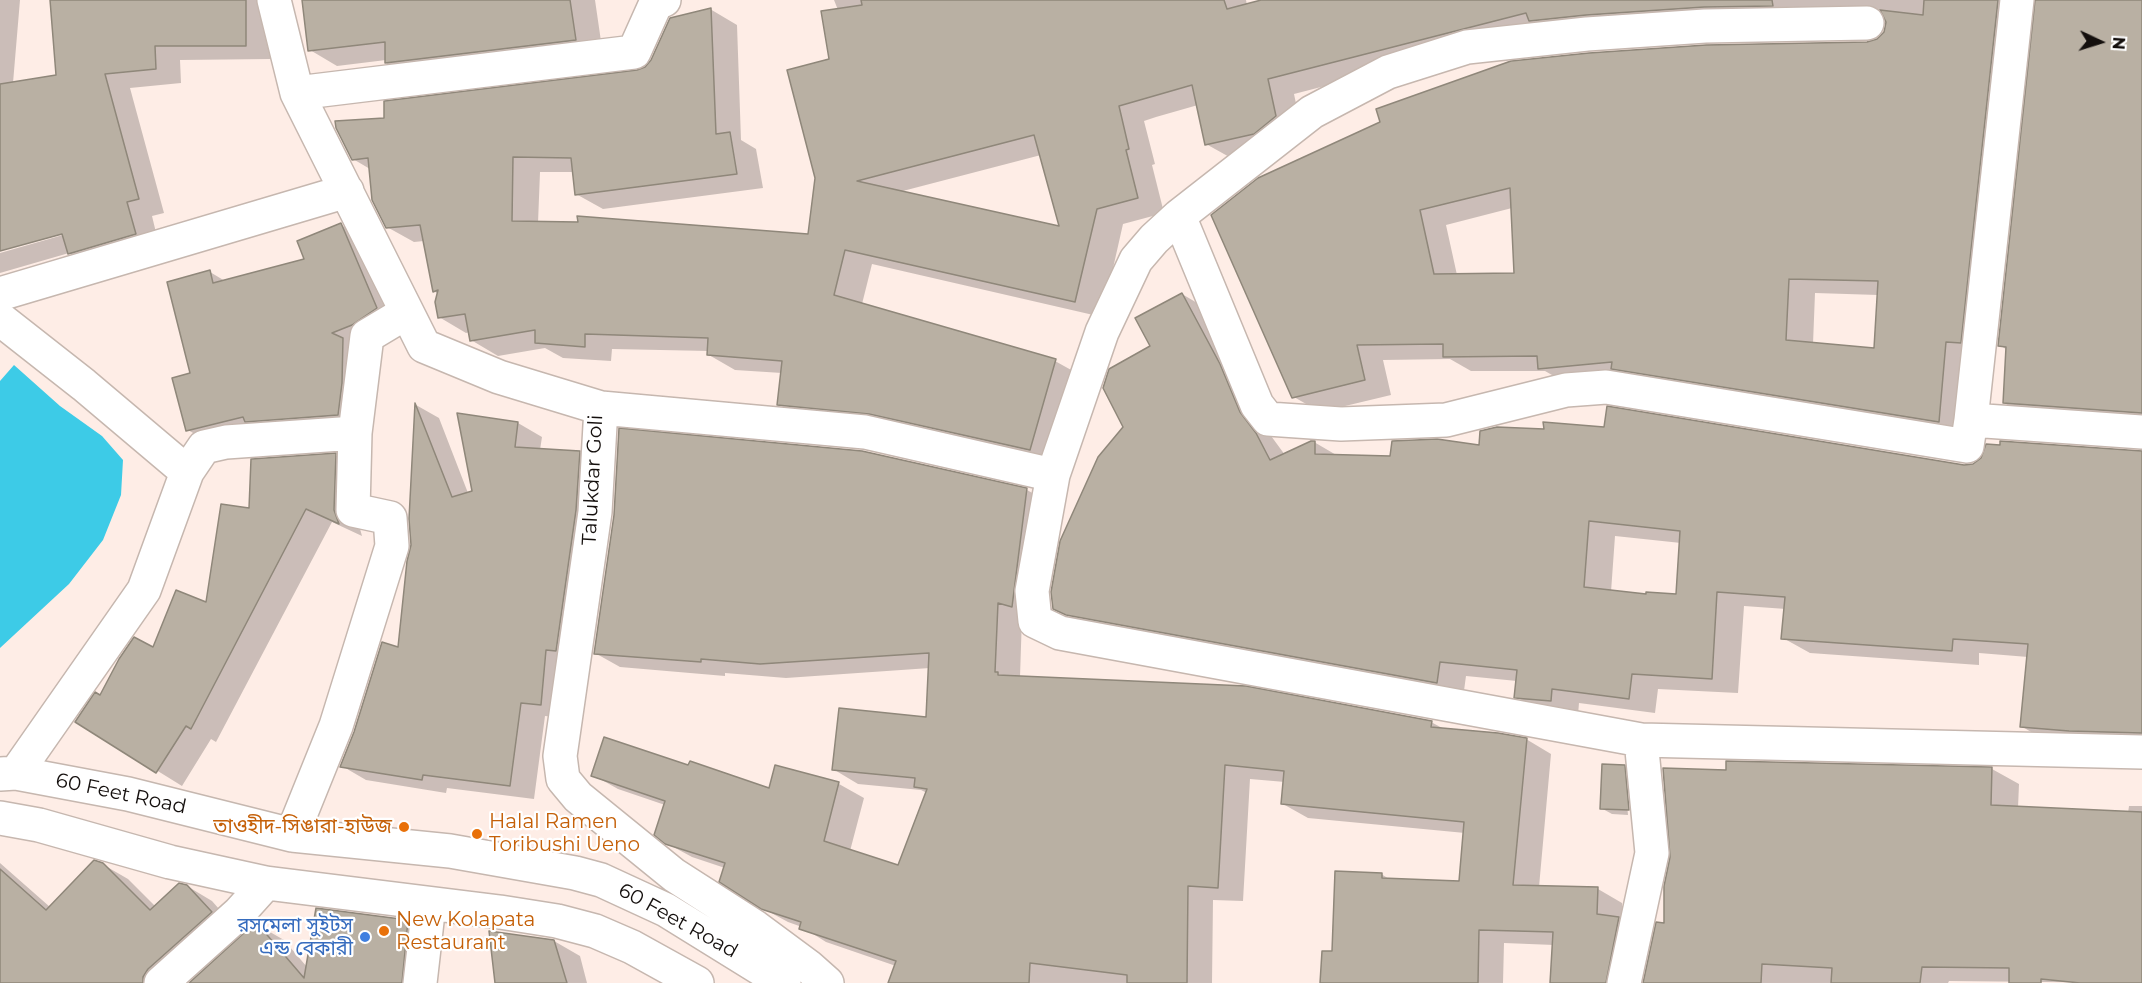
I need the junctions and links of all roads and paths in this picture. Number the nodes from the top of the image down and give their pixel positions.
1 (274, 0) edge
2 (664, 0) edge
3 (2017, 0) edge
4 (1867, 23) dead end
5 (297, 93) junction
6 (347, 191) junction
7 (1179, 216) junction
8 (0, 294) edge
9 (407, 312) junction
10 (0, 319) edge
11 (601, 408) junction
12 (1971, 420) junction
13 (2142, 432) edge
14 (355, 433) junction
15 (187, 472) junction
16 (1053, 475) junction
17 (1641, 740) junction
18 (2142, 752) edge
19 (8, 773) edge
20 (48, 778) junction
21 (0, 818) edge
22 (39, 825) junction
23 (292, 835) junction
24 (266, 883) junction
25 (429, 904) junction
26 (161, 983) edge
27 (420, 983) edge
28 (698, 983) edge
29 (784, 983) edge
30 (827, 983) edge
31 (1624, 983) edge

1 - 5 street, Talukdar Goli
2 - 5 street
3 - 12 street
4 - 7 street
5 - 6 street, Talukdar Goli
6 - 8 street
6 - 9 street, Talukdar Goli
7 - 12 street
7 - 16 street
9 - 11 street, Talukdar Goli
9 - 14 street
10 - 15 street
11 - 16 street
11 - 30 street, Talukdar Goli
12 - 13 street
14 - 15 street
14 - 23 street
15 - 19 street
16 - 17 street
17 - 18 street
17 - 31 street
19 - 20 street, 60 Feet Road
20 - 22 street
20 - 23 street, 60 Feet Road
21 - 22 street
22 - 24 street
23 - 29 street, 60 Feet Road
24 - 25 street
24 - 26 street
25 - 27 street
25 - 28 street

